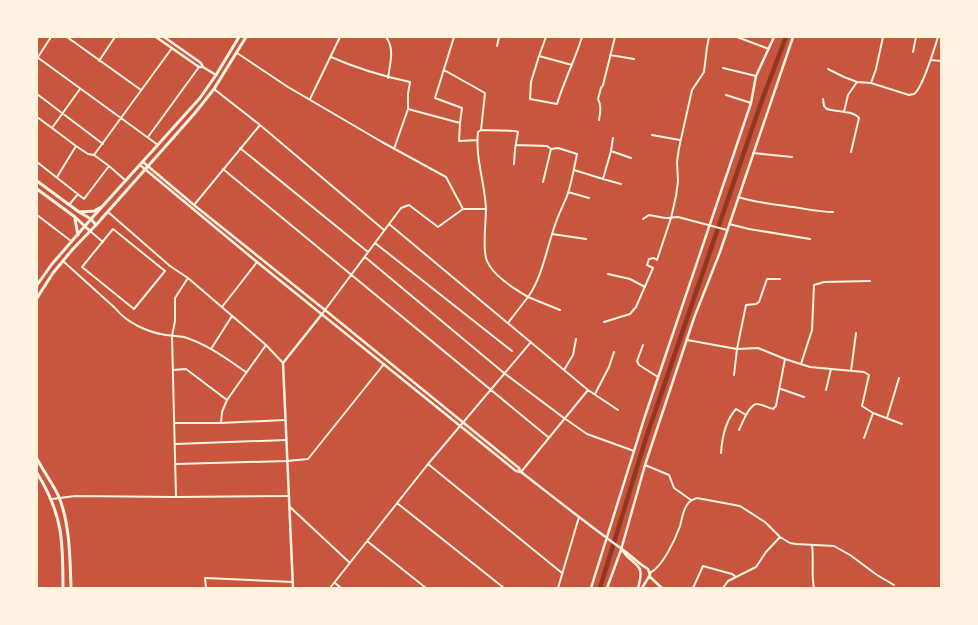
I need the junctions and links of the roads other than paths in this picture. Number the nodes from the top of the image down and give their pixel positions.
1 (51, 37) edge
2 (67, 37) edge
3 (156, 37) edge
4 (164, 37) edge
5 (239, 37) edge
6 (246, 37) edge
7 (340, 37) edge
8 (386, 37) edge
9 (454, 37) edge
10 (498, 37) edge
11 (546, 37) edge
12 (582, 37) edge
13 (615, 37) edge
14 (709, 37) edge
15 (737, 37) edge
16 (774, 37) edge
17 (793, 37) edge
18 (882, 37) edge
19 (916, 37) edge
20 (938, 37) edge
21 (114, 38) edge
22 (497, 46) dead end
23 (172, 48) junction
24 (769, 49) junction
25 (913, 52) dead end
26 (237, 53) junction
27 (610, 55) junction
28 (540, 56) junction
29 (331, 57) junction
30 (37, 58) edge
31 (634, 59) dead end
32 (931, 60) junction
33 (99, 61) junction
34 (941, 62) edge
35 (572, 65) junction
36 (199, 67) junction
37 (203, 67) junction
38 (723, 68) dead end
39 (828, 69) dead end
40 (444, 70) junction
41 (216, 75) junction
42 (756, 76) junction
43 (388, 78) junction
44 (857, 82) junction
45 (871, 84) junction
46 (80, 89) junction
47 (214, 89) junction
48 (141, 90) junction
49 (37, 94) edge
50 (726, 95) dead end
51 (310, 100) junction
52 (823, 100) dead end
53 (751, 103) junction
54 (408, 109) junction
55 (844, 112) junction
56 (63, 114) junction
57 (37, 117) edge
58 (121, 118) junction
59 (598, 120) dead end
60 (460, 123) junction
61 (260, 125) junction
62 (52, 128) junction
63 (481, 130) junction
64 (652, 135) dead end
65 (148, 137) junction
66 (613, 138) dead end
67 (478, 140) junction
68 (680, 140) junction
69 (103, 144) junction
70 (158, 145) junction
71 (516, 145) junction
72 (76, 146) junction
73 (240, 148) junction
74 (394, 149) junction
75 (551, 149) junction
76 (611, 151) junction
77 (851, 152) dead end
78 (753, 153) junction
79 (94, 156) junction
80 (792, 157) dead end
81 (631, 158) dead end
82 (37, 162) edge
83 (141, 163) junction
84 (514, 164) dead end
85 (109, 166) junction
86 (147, 168) junction
87 (223, 168) junction
88 (574, 170) junction
89 (57, 177) junction
90 (603, 179) junction
91 (125, 180) junction
92 (37, 181) edge
93 (543, 182) dead end
94 (621, 184) dead end
95 (37, 189) edge
96 (568, 192) junction
97 (78, 194) junction
98 (738, 197) junction
99 (589, 198) dead end
100 (69, 204) junction
101 (194, 205) junction
102 (103, 206) junction
103 (463, 209) junction
104 (486, 209) junction
105 (80, 212) junction
106 (108, 212) junction
107 (833, 212) dead end
108 (37, 215) edge
109 (75, 217) junction
110 (671, 218) junction
111 (91, 219) junction
112 (643, 219) dead end
113 (389, 224) junction
114 (729, 224) junction
115 (96, 225) junction
116 (711, 225) junction
117 (85, 226) junction
118 (90, 230) junction
119 (384, 230) junction
120 (727, 230) junction
121 (552, 234) junction
122 (78, 235) junction
123 (810, 238) dead end
124 (586, 239) dead end
125 (71, 242) junction
126 (103, 242) junction
127 (375, 243) junction
128 (368, 252) junction
129 (364, 256) junction
130 (62, 261) junction
131 (257, 262) junction
132 (351, 274) junction
133 (608, 274) dead end
134 (188, 278) junction
135 (780, 279) dead end
136 (870, 281) dead end
137 (37, 285) edge
138 (645, 287) junction
139 (528, 297) junction
140 (37, 298) edge
141 (222, 307) junction
142 (325, 310) junction
143 (560, 310) dead end
144 (322, 314) junction
145 (232, 316) junction
146 (604, 322) dead end
147 (508, 323) junction
148 (856, 333) dead end
149 (172, 336) junction
150 (576, 339) dead end
151 (687, 340) junction
152 (531, 342) junction
153 (266, 345) junction
154 (643, 345) dead end
155 (211, 349) junction
156 (737, 350) junction
157 (512, 351) dead end
158 (614, 352) dead end
159 (785, 359) junction
160 (283, 363) junction
161 (384, 364) junction
162 (801, 364) junction
163 (831, 369) junction
164 (173, 370) junction
165 (564, 370) junction
166 (851, 371) junction
167 (246, 372) junction
168 (504, 373) junction
169 (734, 375) dead end
170 (659, 378) junction
171 (899, 378) dead end
172 (490, 389) junction
173 (781, 389) junction
174 (588, 390) junction
175 (826, 390) dead end
176 (595, 394) junction
177 (804, 397) dead end
178 (227, 400) junction
179 (618, 410) dead end
180 (874, 413) junction
181 (746, 414) junction
182 (564, 418) junction
183 (887, 418) junction
184 (285, 420) junction
185 (463, 422) junction
186 (175, 423) junction
187 (221, 423) junction
188 (902, 424) dead end
189 (460, 426) junction
190 (739, 430) dead end
191 (548, 437) junction
192 (864, 438) dead end
193 (286, 440) junction
194 (176, 444) junction
195 (634, 451) junction
196 (722, 453) dead end
197 (37, 459) edge
198 (287, 461) junction
199 (176, 464) junction
200 (428, 464) junction
201 (645, 465) junction
202 (521, 472) junction
203 (37, 473) edge
204 (289, 496) junction
205 (176, 497) junction
206 (59, 498) junction
207 (52, 499) junction
208 (691, 500) junction
209 (397, 503) junction
210 (290, 507) junction
211 (579, 517) junction
212 (780, 537) junction
213 (608, 540) junction
214 (368, 541) junction
215 (812, 545) junction
216 (621, 550) junction
217 (350, 563) junction
218 (562, 573) junction
219 (649, 575) junction
220 (642, 576) junction
221 (736, 577) junction
222 (293, 582) junction
223 (335, 583) junction
224 (894, 585) dead end
225 (63, 588) edge
226 (70, 588) edge
227 (206, 588) edge
228 (293, 588) edge
229 (330, 588) edge
230 (341, 588) edge
231 (426, 588) edge
232 (504, 588) edge
233 (558, 588) edge
234 (591, 588) edge
235 (607, 588) edge
236 (638, 588) edge
237 (642, 588) edge
238 (662, 588) edge
239 (693, 588) edge
240 (723, 588) edge
241 (814, 588) edge

1 - 30 street
2 - 33 street
3 - 23 street
4 - 37 street
5 - 41 main road
6 - 26 main road
7 - 29 street
8 - 43 street
9 - 40 street
10 - 22 street
11 - 28 street
12 - 35 street
13 - 27 street
14 - 68 street
15 - 24 street
16 - 24 street
17 - 78 street
18 - 45 street
19 - 25 street
20 - 32 street
21 - 33 street
23 - 36 street
23 - 48 street
24 - 42 street
26 - 47 main road
26 - 51 street
27 - 31 street
27 - 59 street
28 - 35 street
28 - 35 street
29 - 43 street
29 - 51 street
30 - 46 street
32 - 34 street
32 - 45 street
33 - 48 street
36 - 37 street
36 - 65 street
37 - 41 street
38 - 42 street
39 - 44 street
40 - 60 street
40 - 63 street
41 - 70 main road
42 - 53 street
43 - 54 street
44 - 45 street
44 - 55 street
46 - 56 street
46 - 58 street
47 - 61 street
47 - 86 main road
48 - 58 street
49 - 56 street
50 - 53 street
51 - 74 street
52 - 55 street
53 - 116 street
54 - 60 street
54 - 74 street
55 - 77 street
56 - 62 street
56 - 69 street
57 - 62 street
58 - 65 street
58 - 69 street
60 - 67 street
61 - 73 street
61 - 119 street
62 - 72 street
63 - 67 street
63 - 71 street
64 - 68 street
65 - 70 street
66 - 76 street
67 - 104 street
68 - 110 street
69 - 79 street
70 - 83 main road
71 - 75 street
71 - 84 street
72 - 79 street
72 - 89 street
73 - 87 street
73 - 128 street
74 - 103 street
75 - 88 street
75 - 93 street
76 - 81 street
76 - 90 street
78 - 80 street
78 - 98 street
79 - 85 street
82 - 89 street
83 - 86 street
83 - 91 main road
85 - 91 street
85 - 97 street
86 - 101 street
86 - 106 main road
86 - 131 street
87 - 101 street
87 - 132 street
88 - 90 street
88 - 96 street
89 - 97 street
90 - 94 street
91 - 102 main road
92 - 100 main road
95 - 109 main road
96 - 99 street
96 - 121 street
97 - 100 street
98 - 107 street
98 - 114 street
100 - 105 main road
101 - 142 street
102 - 105 main road
102 - 111 main road
103 - 104 street
103 - 113 street
104 - 139 street
105 - 111 main road
106 - 115 main road
106 - 134 street
108 - 125 street
109 - 117 main road
109 - 122 main road
110 - 112 street
110 - 116 street
110 - 138 street
111 - 115 main road
111 - 117 main road
113 - 119 street
113 - 147 street
114 - 120 street
114 - 123 street
115 - 118 main road
116 - 120 street
116 - 170 street
117 - 118 main road
117 - 122 main road
118 - 126 street
118 - 130 main road
119 - 127 street
120 - 151 street
121 - 124 street
121 - 139 street
122 - 125 main road
125 - 137 main road
126 - 126 street
127 - 128 street
127 - 157 street
128 - 129 street
129 - 132 street
129 - 168 street
130 - 140 main road
130 - 149 street
131 - 141 street
131 - 144 street
132 - 142 street
132 - 172 street
133 - 138 street
134 - 141 street
134 - 149 street
135 - 156 street
136 - 162 street
138 - 146 street
139 - 143 street
139 - 147 street
141 - 145 street
142 - 144 street
142 - 185 street
144 - 160 street
144 - 161 street
145 - 153 street
145 - 155 street
147 - 152 street
148 - 166 street
149 - 155 street
149 - 164 street
150 - 165 street
151 - 156 street
151 - 201 street
152 - 165 street
152 - 168 street
153 - 160 street
153 - 167 street
154 - 170 street
155 - 167 street
156 - 159 street
156 - 169 street
158 - 176 street
159 - 162 street
159 - 173 street
160 - 184 street
161 - 189 street
161 - 198 street
162 - 163 street
163 - 166 street
163 - 175 street
164 - 178 street
164 - 186 street
165 - 174 street
166 - 180 street
167 - 178 street
168 - 172 street
168 - 182 street
170 - 195 street
171 - 183 street
172 - 185 street
172 - 191 street
173 - 177 street
173 - 181 street
174 - 176 street
174 - 182 street
176 - 179 street
178 - 187 street
180 - 183 street
180 - 192 street
181 - 190 street
181 - 196 street
182 - 191 street
182 - 195 street
183 - 188 street
184 - 187 street
184 - 193 street
185 - 189 street
185 - 202 street
186 - 187 street
186 - 194 street
189 - 200 street
189 - 202 street
191 - 202 street
193 - 194 street
193 - 198 street
194 - 199 street
195 - 213 street
197 - 206 main road
198 - 199 street
198 - 204 street
199 - 205 street
200 - 209 street
200 - 218 street
201 - 208 street
201 - 216 street
202 - 211 street
203 - 207 main road
204 - 205 street
204 - 210 street
205 - 206 street
206 - 207 street
206 - 226 main road
207 - 225 main road
208 - 212 street
208 - 219 street
209 - 214 street
209 - 232 street
210 - 217 street
210 - 222 street
211 - 213 street
211 - 218 street
212 - 215 street
212 - 221 street
213 - 216 street
213 - 234 street
214 - 217 street
214 - 231 street
215 - 224 street
215 - 241 street
216 - 219 street
216 - 220 street
216 - 235 street
217 - 223 street
218 - 233 street
219 - 220 street
219 - 237 street
219 - 238 street
220 - 236 street
221 - 239 street
221 - 240 street
222 - 227 street
222 - 228 street
223 - 229 street
223 - 230 street

